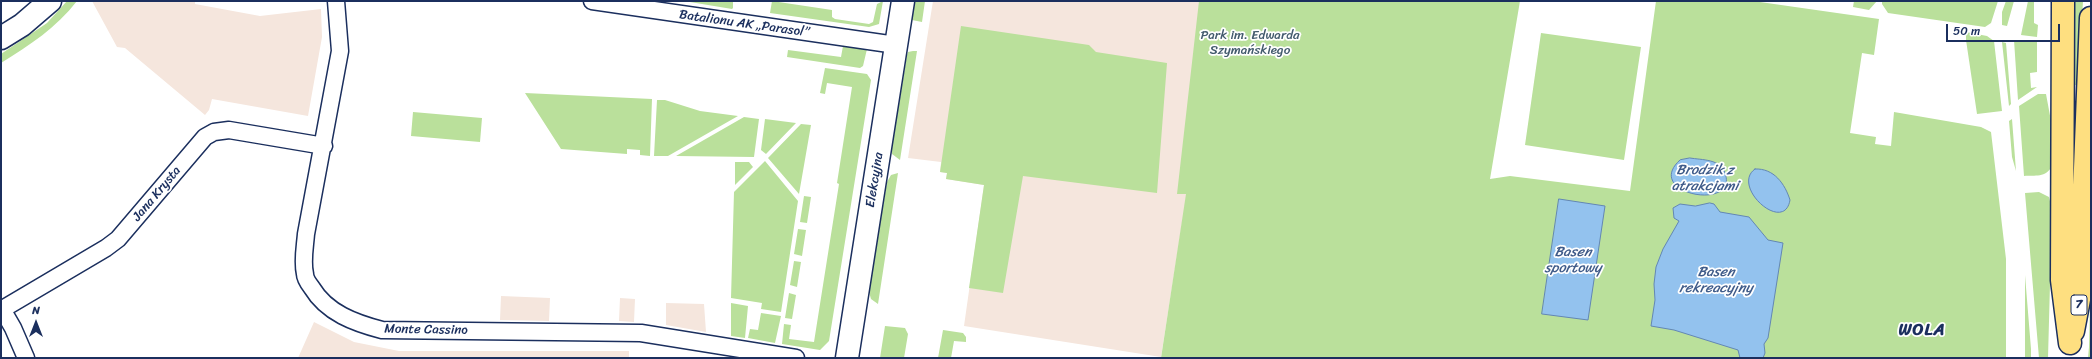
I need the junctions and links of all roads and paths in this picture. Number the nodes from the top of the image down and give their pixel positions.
1 (50, 1) edge
2 (336, 1) edge
3 (592, 1) edge
4 (903, 1) edge
5 (2064, 1) edge
6 (2091, 18) edge
7 (1, 38) edge
8 (896, 45) junction
9 (324, 146) junction
10 (1, 310) edge
11 (2070, 350) edge
12 (26, 358) edge
13 (796, 358) edge
14 (847, 358) edge

1 - 7 street
2 - 9 street, Monte Cassino
3 - 8 street, Batalionu AK „Parasol”
4 - 8 street, Elekcyjna
5 - 11 main road
6 - 11 main road, 7
8 - 14 street, Elekcyjna
9 - 10 street, Jana Krysta
9 - 13 street, Monte Cassino
10 - 12 street

